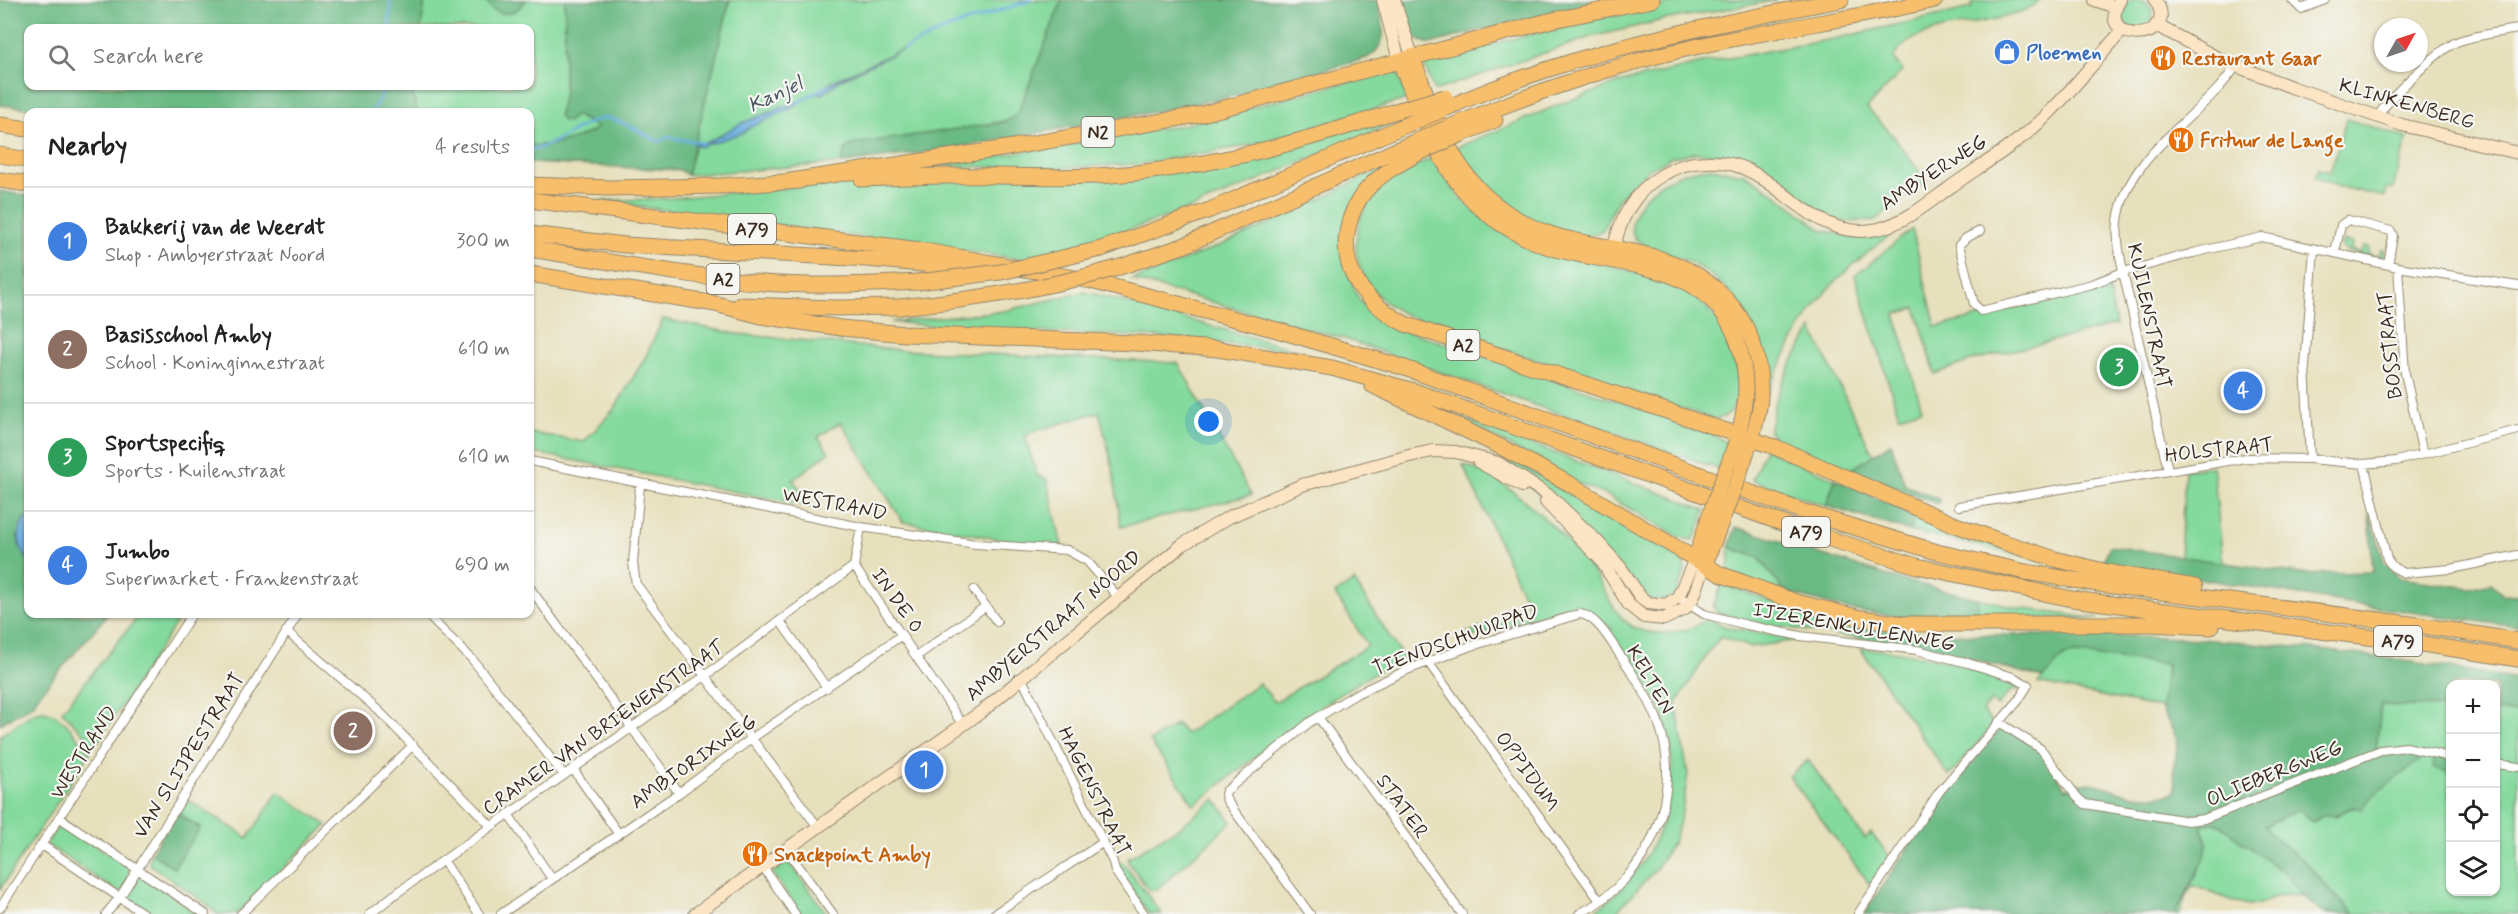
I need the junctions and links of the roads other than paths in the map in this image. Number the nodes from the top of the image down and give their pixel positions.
1 (1383, 0) edge
2 (1394, 0) edge
3 (1652, 0) edge
4 (1840, 0) edge
5 (1935, 0) edge
6 (2095, 0) edge
7 (2292, 0) edge
8 (2325, 0) edge
9 (2157, 1) edge
10 (2118, 4) edge
11 (2156, 25) junction
12 (2518, 29) edge
13 (2123, 30) junction
14 (1406, 58) junction
15 (2236, 66) junction
16 (1447, 102) junction
17 (2378, 117) junction
18 (0, 125) edge
19 (24, 128) edge
20 (1417, 148) junction
21 (2518, 153) edge
22 (0, 155) edge
23 (24, 159) edge
24 (0, 180) edge
25 (791, 181) junction
26 (24, 183) edge
27 (534, 185) edge
28 (534, 201) edge
29 (1980, 231) dead end
30 (534, 234) edge
31 (2314, 249) junction
32 (534, 250) edge
33 (2335, 252) junction
34 (1612, 255) junction
35 (2388, 265) junction
36 (2398, 267) junction
37 (2123, 272) junction
38 (534, 275) edge
39 (2518, 286) edge
40 (1115, 288) junction
41 (716, 304) junction
42 (1352, 374) junction
43 (2518, 430) edge
44 (1745, 437) junction
45 (2423, 454) junction
46 (2310, 459) junction
47 (534, 462) edge
48 (2364, 465) junction
49 (2168, 470) junction
50 (640, 485) junction
51 (1959, 506) dead end
52 (861, 527) junction
53 (2518, 555) edge
54 (1700, 562) junction
55 (855, 566) junction
56 (974, 590) dead end
57 (534, 593) edge
58 (1118, 597) junction
59 (1684, 600) junction
60 (986, 606) junction
61 (2292, 609) junction
62 (1588, 615) joint
63 (189, 618) edge
64 (295, 618) edge
65 (430, 618) edge
66 (780, 621) junction
67 (997, 622) dead end
68 (2277, 626) junction
69 (286, 631) junction
70 (902, 635) junction
71 (2518, 641) edge
72 (917, 656) junction
73 (2518, 659) edge
74 (1428, 662) junction
75 (705, 676) junction
76 (1022, 679) junction
77 (827, 688) junction
78 (1318, 717) junction
79 (1999, 722) junction
80 (963, 725) junction
81 (632, 726) junction
82 (751, 739) junction
83 (413, 745) junction
84 (2446, 756) edge
85 (2500, 765) edge
86 (2518, 767) edge
87 (573, 769) junction
88 (564, 775) junction
89 (679, 793) junction
90 (508, 814) junction
91 (60, 818) junction
92 (491, 826) junction
93 (818, 827) junction
94 (618, 833) junction
95 (1102, 843) junction
96 (42, 845) junction
97 (787, 850) junction
98 (443, 860) junction
99 (763, 867) junction
100 (137, 868) junction
101 (552, 879) junction
102 (120, 897) junction
103 (1600, 901) junction
104 (0, 908) edge
105 (376, 912) edge
106 (106, 914) edge
107 (144, 914) edge
108 (205, 914) edge
109 (241, 914) edge
110 (479, 914) edge
111 (501, 914) edge
112 (694, 914) edge
113 (795, 914) edge
114 (833, 914) edge
115 (994, 914) edge
116 (1144, 914) edge
117 (1310, 914) edge
118 (1462, 914) edge
119 (1580, 914) edge
120 (1858, 914) edge

1 - 14 street
2 - 14 street
3 - 14 highway
4 - 16 highway, A2
5 - 20 highway, A2, bridge
6 - 10 street
7 - 8 street
9 - 11 street
10 - 13 street
11 - 13 street
11 - 15 street, KLINKENBERG
12 - 17 street
13 - 34 street, AMBYERWEG
14 - 25 highway, N2
14 - 34 main road
15 - 17 street, KLINKENBERG
15 - 37 street, KUILENSTRAAT
16 - 25 highway, N2, bridge
16 - 32 highway, A2, bridge
17 - 21 street, KLINKENBERG
18 - 19 highway
20 - 41 highway, A2, bridge
20 - 44 highway, A2
22 - 23 highway
24 - 26 highway
25 - 27 highway, N2
28 - 40 highway, A79
29 - 37 street
30 - 40 highway, A79
31 - 33 street
31 - 37 street
31 - 46 street
33 - 35 street
33 - 35 street
34 - 44 main road
35 - 36 street
36 - 39 street
36 - 45 street, BOSSTRAAT
37 - 49 street, KUILENSTRAAT
38 - 41 highway, A2
40 - 61 highway, A79
41 - 42 highway, A79
42 - 54 highway, A79
42 - 68 highway, A79
43 - 45 street, HOLSTRAAT
44 - 54 main road, bridge
44 - 61 highway, A79
45 - 48 street, HOLSTRAAT
46 - 48 street, HOLSTRAAT
46 - 49 street, HOLSTRAAT
47 - 50 street, WESTRAND
48 - 53 street
49 - 51 street, HOLSTRAAT
50 - 52 street, WESTRAND
50 - 75 street
52 - 55 street, IN DE O
52 - 58 street, WESTRAND
54 - 59 street
54 - 68 highway, A79
55 - 66 street, CRAMER VAN BRIENENSTRAAT
55 - 70 street, IN DE O
56 - 60 street
57 - 81 street
58 - 59 street, AMBYERSTRAAT NOORD
58 - 76 street, AMBYERSTRAAT NOORD
59 - 79 street, IJZERENKUILENWEG
60 - 67 street
60 - 72 street, IN DE O
61 - 71 highway, A79
62 - 74 street, TIENDSCHUURPAD
62 - 103 street, KELTEN
63 - 91 street, WESTRAND
64 - 69 street, VAN SLIJPESTRAAT
65 - 88 street
66 - 75 street, CRAMER VAN BRIENENSTRAAT
66 - 77 street
68 - 73 highway, A79
69 - 83 street
69 - 100 street, VAN SLIJPESTRAAT
70 - 72 street, IN DE O
70 - 77 street, AMBIORIXWEG
72 - 80 street, IN DE O
74 - 78 street, TIENDSCHUURPAD
74 - 103 street, OPPIDUM
75 - 81 street, CRAMER VAN BRIENENSTRAAT
75 - 82 street
76 - 80 street, AMBYERSTRAAT NOORD
76 - 95 street, HAGENSTRAAT
77 - 82 street, AMBIORIXWEG
78 - 117 street, TIENDSCHUURPAD
78 - 118 street, STATER
79 - 84 street, OLIEBERGWEG
79 - 120 street, IJZERENKUILENWEG
80 - 93 street, AMBYERSTRAAT NOORD
81 - 87 street, CRAMER VAN BRIENENSTRAAT
81 - 89 street
82 - 89 street, AMBIORIXWEG
82 - 93 street
83 - 92 street
83 - 109 street
85 - 86 street
87 - 88 street, CRAMER VAN BRIENENSTRAAT
87 - 94 street
88 - 90 street, CRAMER VAN BRIENENSTRAAT
89 - 94 street, AMBIORIXWEG
90 - 92 street, CRAMER VAN BRIENENSTRAAT
90 - 101 street
91 - 96 street, WESTRAND
91 - 100 street
92 - 98 street, CRAMER VAN BRIENENSTRAAT
93 - 97 street, AMBYERSTRAAT NOORD
94 - 101 street, AMBIORIXWEG
95 - 115 street
95 - 116 street, HAGENSTRAAT
96 - 102 street
96 - 104 street, WESTRAND
97 - 99 street, AMBYERSTRAAT NOORD
97 - 114 street
98 - 105 street, CRAMER VAN BRIENENSTRAAT
98 - 110 street
99 - 112 street, AMBYERSTRAAT NOORD
99 - 113 street
100 - 102 street, VAN SLIJPESTRAAT
100 - 108 street
101 - 111 street, AMBIORIXWEG
102 - 106 street, VAN SLIJPESTRAAT
102 - 107 street
103 - 119 street, KELTEN

